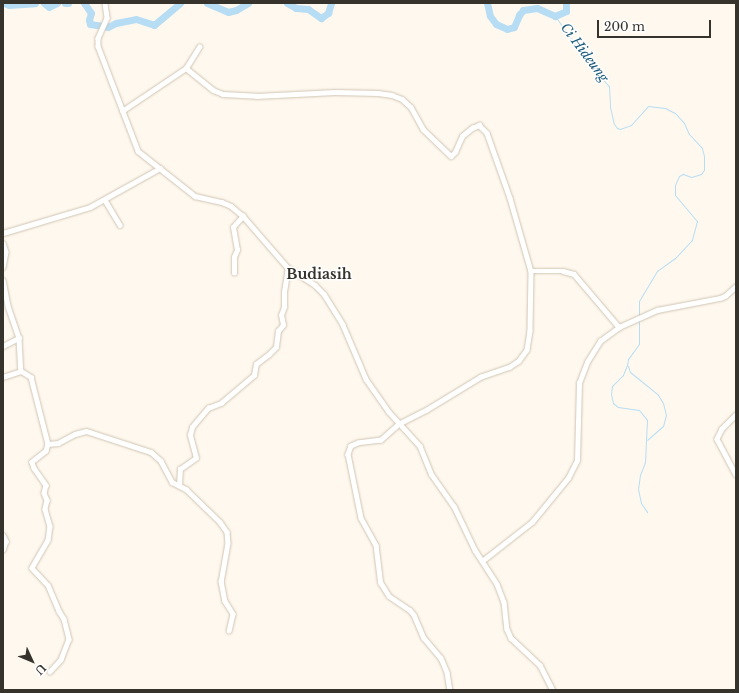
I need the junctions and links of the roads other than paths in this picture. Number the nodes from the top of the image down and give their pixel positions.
1 (105, 3) edge
2 (199, 47) dead end
3 (186, 68) junction
4 (122, 111) junction
5 (160, 168) junction
6 (105, 200) junction
7 (243, 216) junction
8 (120, 225) dead end
9 (3, 233) edge
10 (3, 243) edge
11 (3, 267) edge
12 (288, 268) junction
13 (531, 271) junction
14 (234, 273) dead end
15 (3, 280) edge
16 (736, 286) edge
17 (619, 327) junction
18 (19, 338) junction
19 (3, 346) edge
20 (21, 370) junction
21 (3, 377) edge
22 (736, 415) edge
23 (399, 424) junction
24 (48, 444) junction
25 (736, 474) edge
26 (179, 486) junction
27 (3, 535) edge
28 (3, 550) edge
29 (482, 561) junction
30 (229, 631) dead end
31 (50, 672) dead end
32 (450, 690) edge
33 (553, 690) edge

1 - 4 street
2 - 3 street
3 - 4 street
3 - 13 street
4 - 5 street
5 - 6 street
5 - 7 street
6 - 8 street
6 - 9 street
7 - 12 street
7 - 14 street
10 - 11 street
12 - 23 street
12 - 26 street
13 - 17 street
13 - 23 street
15 - 18 street
16 - 17 street
17 - 29 street
18 - 19 street
18 - 20 street
20 - 21 street
20 - 24 street
22 - 25 street
23 - 29 street
23 - 32 street
24 - 26 street
24 - 31 street
26 - 30 street
27 - 28 street
29 - 33 street

